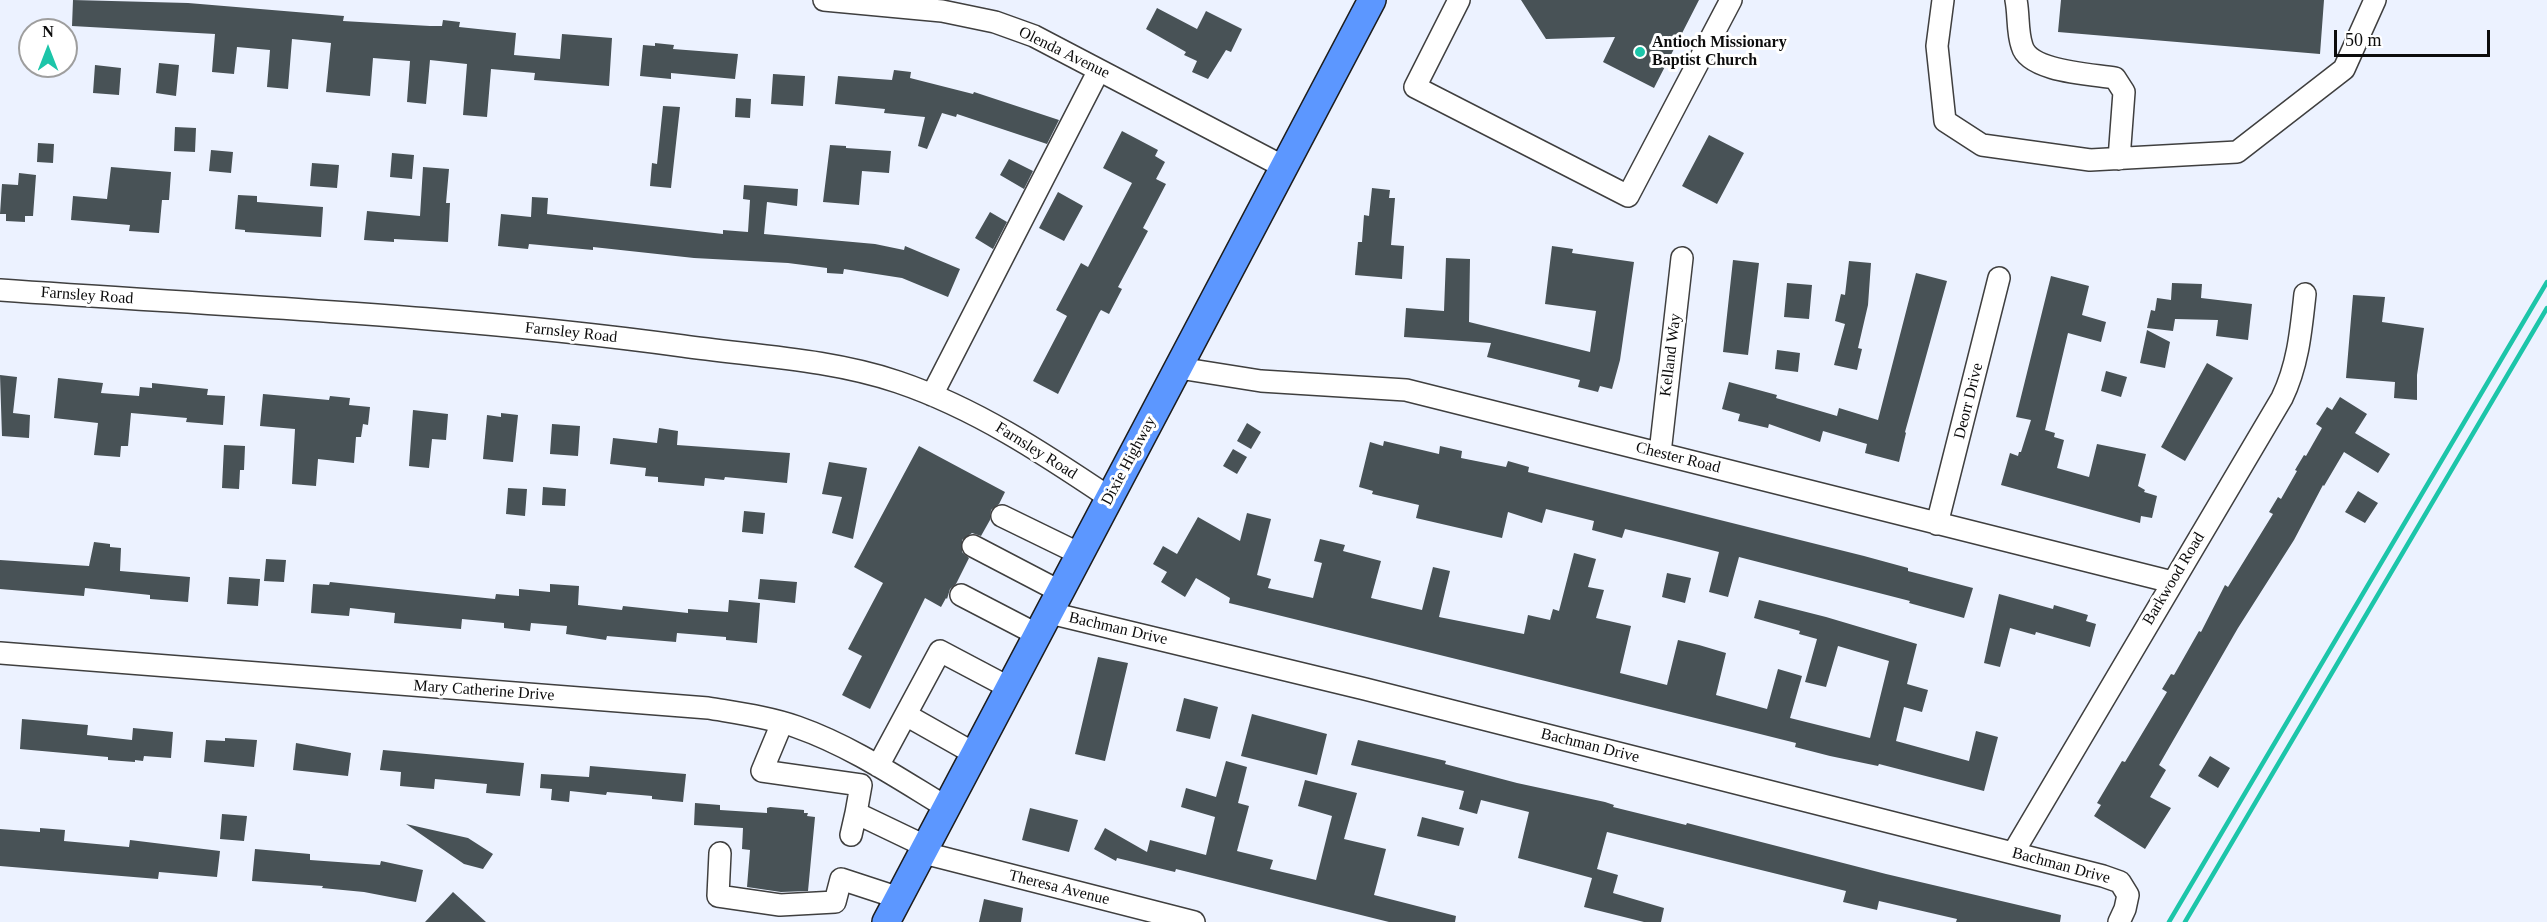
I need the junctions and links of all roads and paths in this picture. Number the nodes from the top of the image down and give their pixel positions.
1 (824, 0) edge
2 (1372, 0) edge
3 (1459, 0) edge
4 (1731, 0) edge
5 (1943, 0) edge
6 (2016, 0) edge
7 (2374, 0) edge
8 (1099, 70) junction
9 (2119, 159) junction
10 (1284, 167) junction
11 (1683, 258) dead end
12 (1999, 278) dead end
13 (0, 290) edge
14 (2305, 294) dead end
15 (1179, 368) junction
16 (932, 394) junction
17 (1660, 453) junction
18 (1110, 498) junction
19 (1002, 516) dead end
20 (1937, 524) junction
21 (973, 546) dead end
22 (1080, 554) junction
23 (2172, 582) junction
24 (961, 595) dead end
25 (1050, 614) junction
26 (0, 653) edge
27 (1010, 688) junction
28 (906, 715) junction
29 (782, 723) junction
30 (975, 754) junction
31 (879, 766) junction
32 (946, 807) junction
33 (856, 813) junction
34 (851, 835) dead end
35 (925, 850) junction
36 (2013, 853) junction
37 (720, 854) dead end
38 (899, 898) junction
39 (886, 922) edge
40 (1194, 922) edge
41 (2119, 922) edge

1 - 8 street, Olenda Avenue
2 - 10 main road, Dixie Highway
3 - 4 street
5 - 9 street
6 - 9 street
7 - 9 street
8 - 10 street, Olenda Avenue
8 - 16 street
10 - 15 main road, Dixie Highway
11 - 17 street, Kelland Way
12 - 20 street, Deorr Drive
13 - 16 street, Farnsley Road
14 - 23 street, Barkwood Road
15 - 17 street, Chester Road
15 - 18 main road, Dixie Highway
16 - 18 street, Farnsley Road
17 - 20 street, Chester Road
18 - 22 main road, Dixie Highway
19 - 22 street
20 - 23 street, Chester Road
21 - 25 street
22 - 25 main road, Dixie Highway
23 - 36 street, Barkwood Road
24 - 25 street
25 - 27 main road, Dixie Highway
25 - 36 street, Bachman Drive
26 - 29 street, Mary Catherine Drive
27 - 28 street
27 - 30 main road, Dixie Highway
28 - 30 street
28 - 31 street
29 - 31 street, Mary Catherine Drive
29 - 33 street
30 - 32 main road, Dixie Highway
31 - 32 street, Mary Catherine Drive
32 - 35 main road, Dixie Highway
33 - 34 street
33 - 35 street, Theresa Avenue
35 - 38 main road, Dixie Highway
35 - 40 street, Theresa Avenue
36 - 41 street, Bachman Drive
37 - 38 street
38 - 39 main road, Dixie Highway

